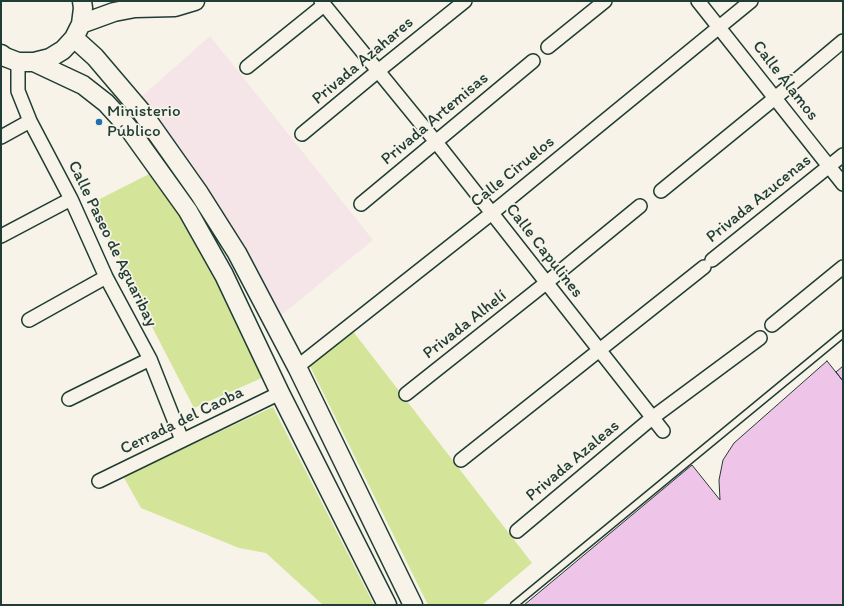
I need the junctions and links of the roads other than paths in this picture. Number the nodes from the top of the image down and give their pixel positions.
1 (82, 1) edge
2 (150, 1) edge
3 (195, 1) edge
4 (465, 1) edge
5 (605, 1) edge
6 (698, 1) edge
7 (750, 1) edge
8 (323, 3) edge
9 (175, 7) junction
10 (719, 27) junction
11 (77, 31) junction
12 (843, 40) edge
13 (548, 47) dead end
14 (12, 59) edge
15 (533, 61) dead end
16 (247, 67) dead end
17 (378, 71) junction
18 (776, 98) junction
19 (30, 121) junction
20 (302, 134) dead end
21 (1, 137) edge
22 (436, 142) junction
23 (843, 155) edge
24 (829, 166) junction
25 (843, 184) edge
26 (661, 191) dead end
27 (71, 199) junction
28 (361, 204) dead end
29 (640, 206) dead end
30 (492, 213) junction
31 (1, 236) edge
32 (843, 267) edge
33 (106, 277) junction
34 (546, 284) junction
35 (29, 320) dead end
36 (772, 325) dead end
37 (843, 334) edge
38 (760, 338) dead end
39 (600, 350) junction
40 (150, 359) junction
41 (297, 368) junction
42 (280, 393) junction
43 (406, 394) dead end
44 (69, 399) dead end
45 (652, 418) junction
46 (662, 431) dead end
47 (182, 440) junction
48 (461, 460) dead end
49 (99, 482) dead end
50 (517, 531) dead end
51 (387, 605) edge
52 (413, 605) edge
53 (514, 605) edge

1 - 11 main road
2 - 9 main road
3 - 9 main road
4 - 17 street, Privada Azahares
5 - 13 street
6 - 10 street, Calle Álamos
7 - 10 street, Calle Ciruelos
8 - 16 street
8 - 17 street, Calle Capulines
9 - 11 main road
10 - 18 street, Calle Álamos
10 - 30 street, Calle Ciruelos
11 - 14 main road
11 - 41 main road
12 - 18 street
14 - 19 street, Calle Paseo de Aguaribay
14 - 42 main road
15 - 22 street, Privada Artemisas
17 - 20 street, Privada Azahares
17 - 22 street, Calle Capulines
18 - 24 street, Calle Álamos
18 - 26 street
19 - 21 street
19 - 27 street, Calle Paseo de Aguaribay
22 - 28 street, Privada Artemisas
22 - 30 street, Calle Capulines
23 - 24 street, Privada Azucenas
24 - 25 street, Calle Álamos
24 - 39 street, Privada Azucenas
27 - 31 street
27 - 33 street, Calle Paseo de Aguaribay
29 - 34 street, Privada Alhelí
30 - 34 street, Calle Capulines
30 - 41 street, Calle Ciruelos
32 - 36 street
33 - 35 street
33 - 40 street, Calle Paseo de Aguaribay
34 - 39 street, Calle Capulines
34 - 43 street, Privada Alhelí
37 - 53 lane
38 - 45 street, Privada Azaleas
39 - 45 street, Calle Capulines
39 - 48 street, Privada Azucenas
40 - 44 street
40 - 47 street, Calle Paseo de Aguaribay
41 - 52 main road
42 - 47 street, Cerrada del Caoba
42 - 51 main road
45 - 46 street, Calle Capulines
45 - 50 street, Privada Azaleas
47 - 49 street, Cerrada del Caoba

